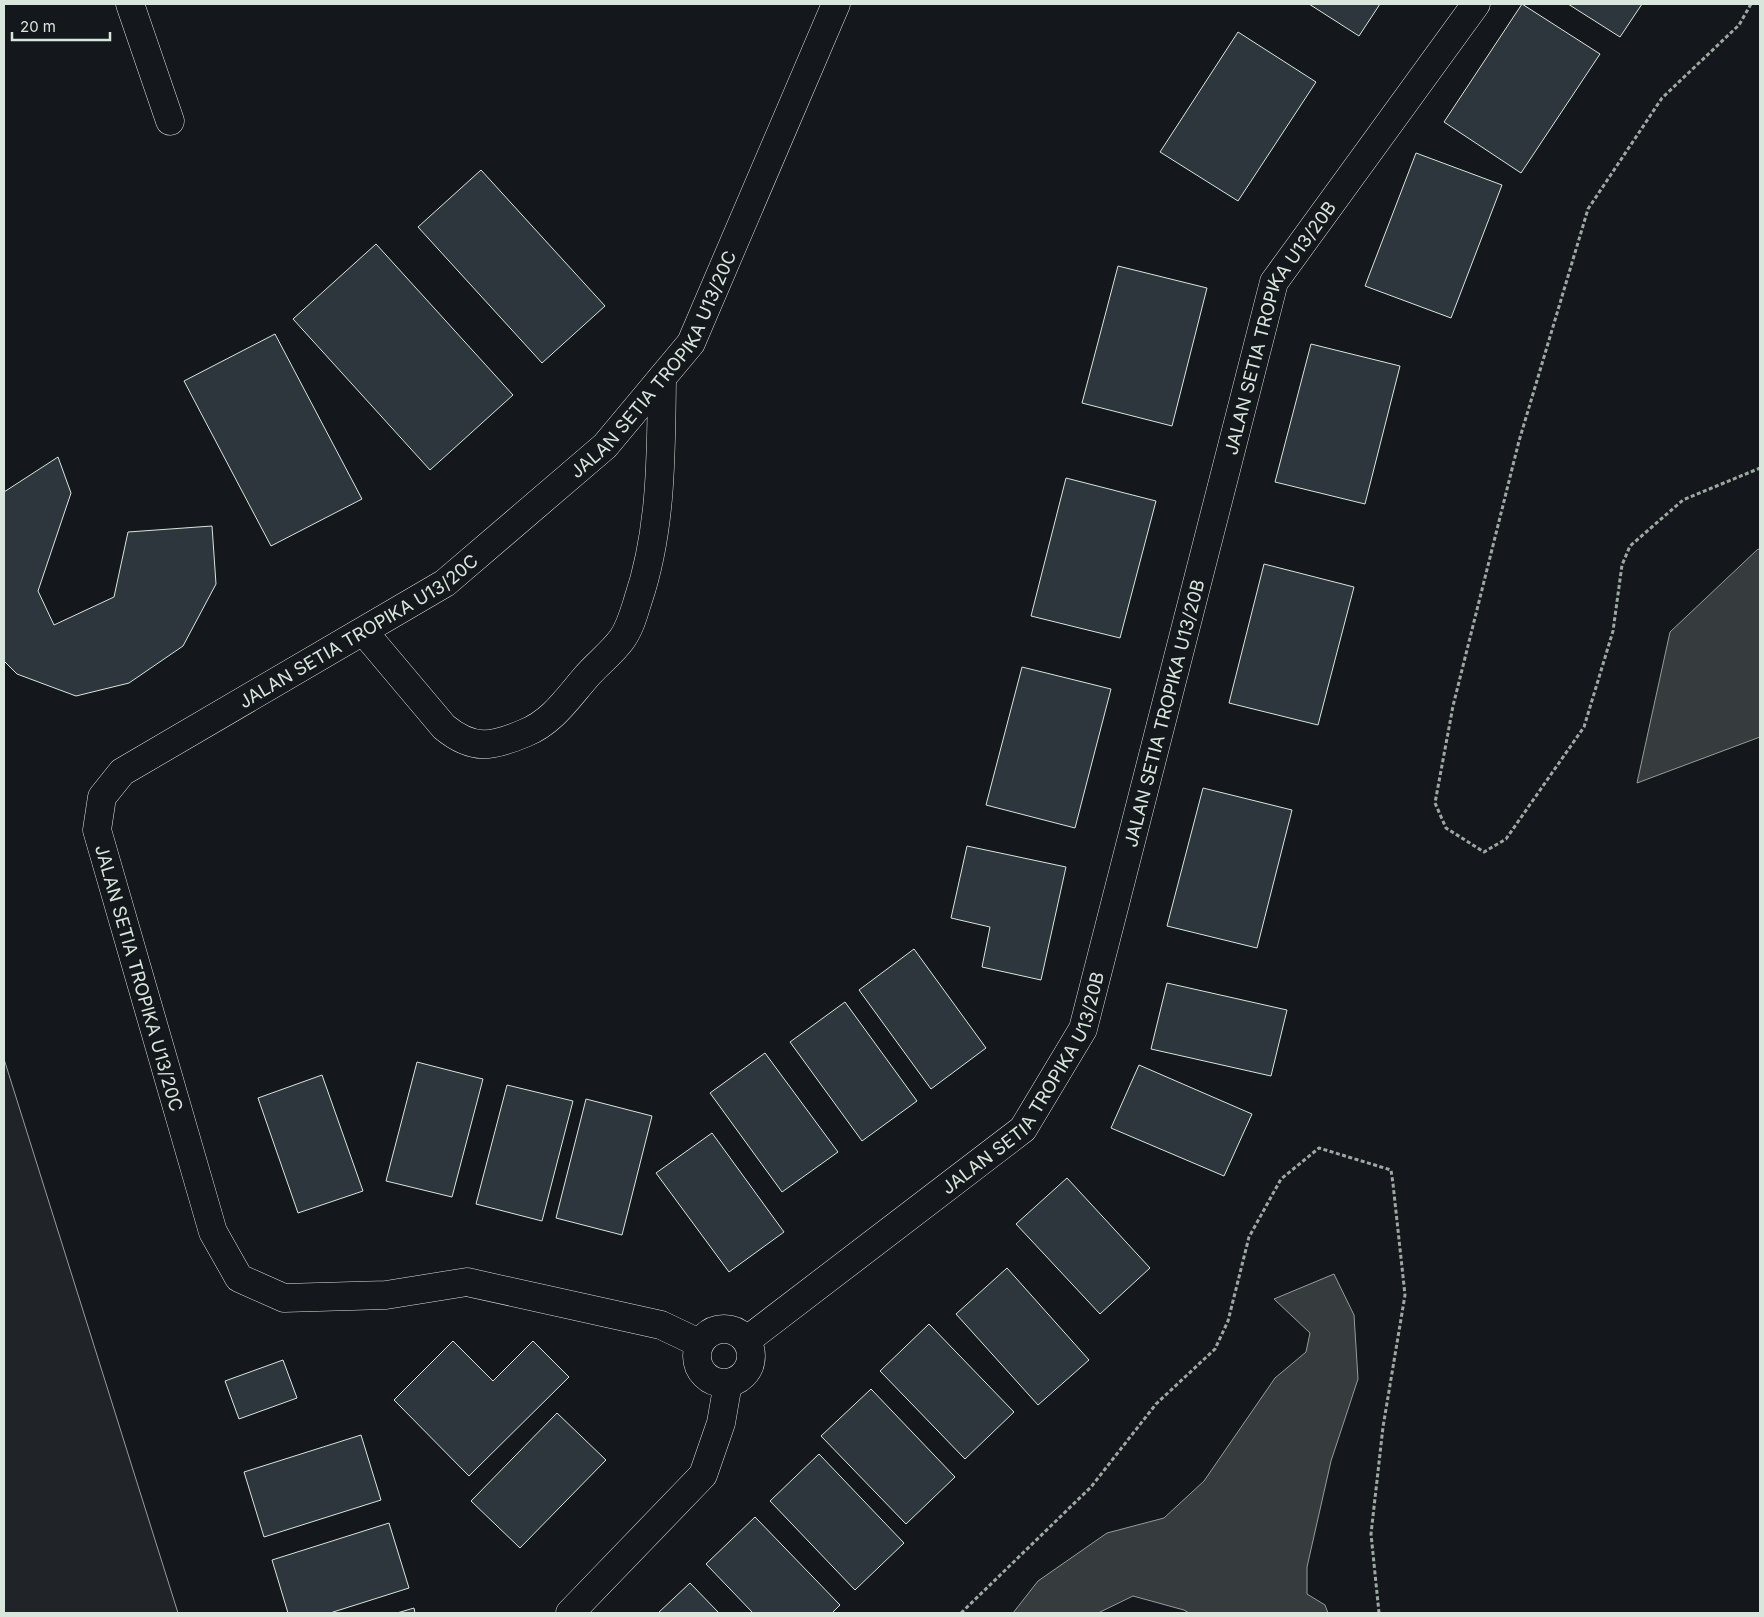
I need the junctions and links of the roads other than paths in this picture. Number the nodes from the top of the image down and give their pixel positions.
1 (130, 4) edge
2 (836, 4) edge
3 (1476, 4) edge
4 (170, 121) dead end
5 (662, 378) junction
6 (364, 632) junction
7 (746, 1340) junction
8 (699, 1343) junction
9 (728, 1383) junction
10 (570, 1613) edge

1 - 4 street
2 - 5 street, JALAN SETIA TROPIKA U13/20C
3 - 7 street, JALAN SETIA TROPIKA U13/20B
5 - 6 street, JALAN SETIA TROPIKA U13/20C
5 - 6 street
6 - 8 street, JALAN SETIA TROPIKA U13/20C
7 - 8 street
7 - 9 street
8 - 9 street
9 - 10 street

